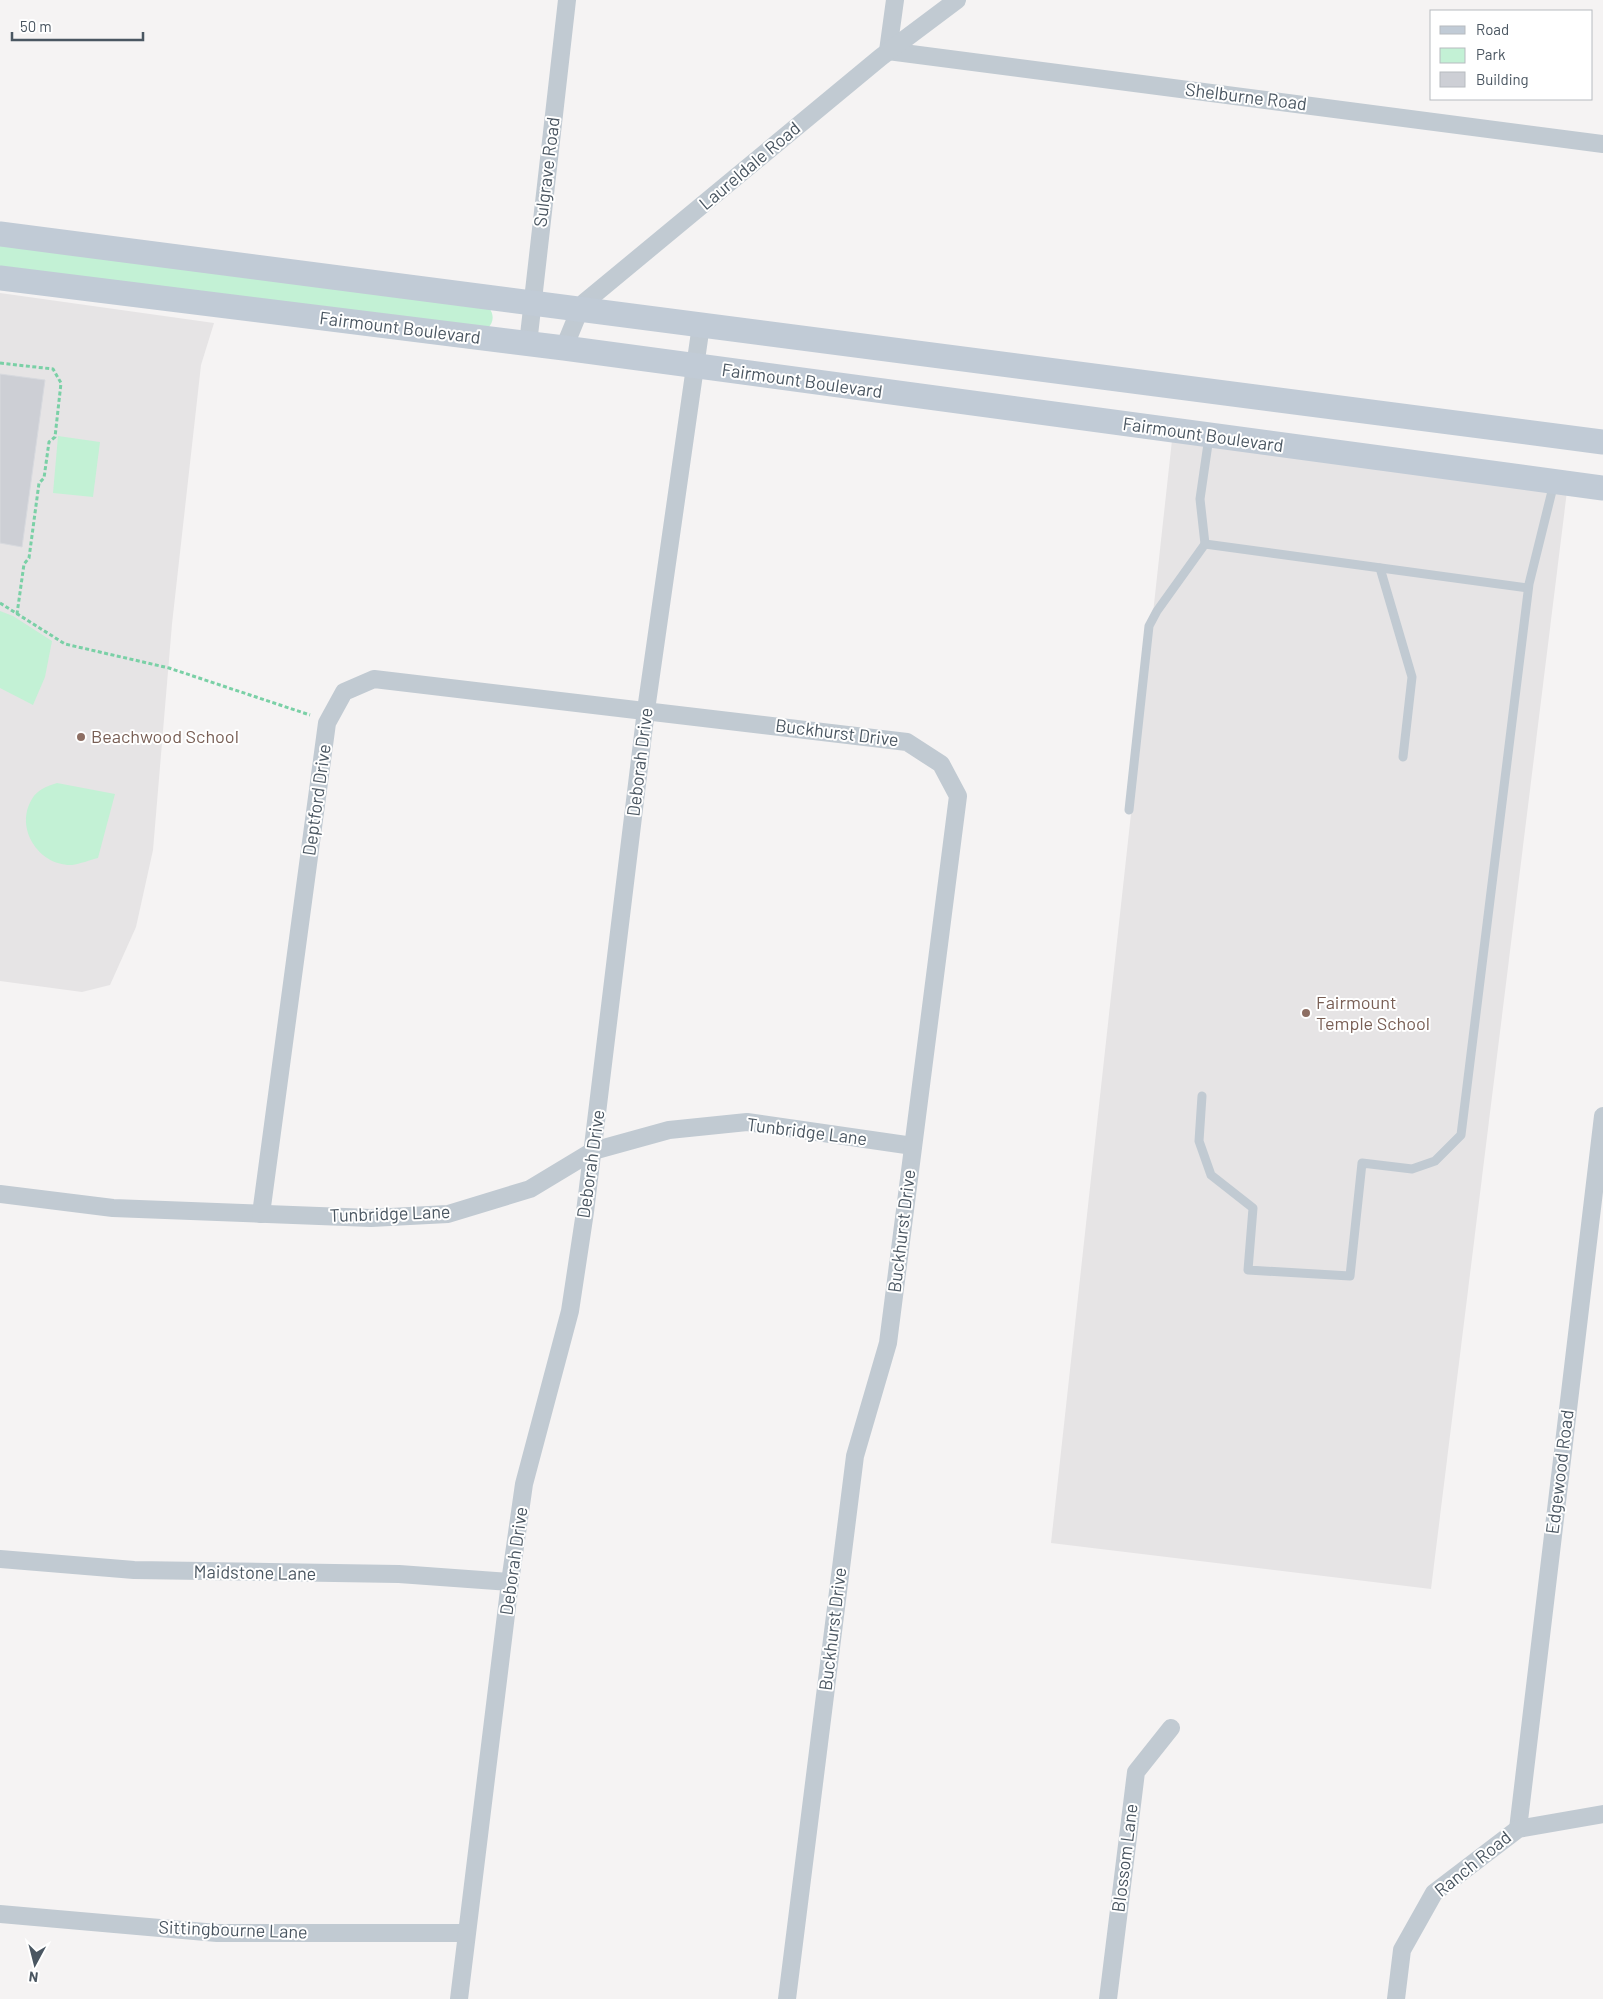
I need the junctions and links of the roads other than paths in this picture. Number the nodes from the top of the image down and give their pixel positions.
1 (567, 0) edge
2 (895, 0) edge
3 (956, 0) edge
4 (888, 51) junction
5 (1603, 144) edge
6 (0, 234) edge
7 (3, 283) edge
8 (532, 302) junction
9 (580, 308) junction
10 (701, 325) junction
11 (528, 344) junction
12 (564, 348) junction
13 (695, 367) junction
14 (1210, 435) junction
15 (1603, 442) edge
16 (1555, 482) junction
17 (1603, 488) edge
18 (1204, 544) junction
19 (1380, 568) junction
20 (1528, 588) junction
21 (646, 710) junction
22 (1403, 758) dead end
23 (1129, 810) dead end
24 (1202, 1096) dead end
25 (1603, 1116) edge
26 (913, 1146) junction
27 (593, 1151) junction
28 (0, 1194) edge
29 (261, 1214) junction
30 (0, 1559) edge
31 (510, 1582) junction
32 (1171, 1728) dead end
33 (1603, 1814) edge
34 (1518, 1829) junction
35 (0, 1914) edge
36 (466, 1933) junction
37 (460, 1999) edge
38 (787, 1999) edge
39 (1108, 1999) edge
40 (1396, 1999) edge

1 - 8 street, Sulgrave Road
2 - 4 street
3 - 4 street, Laureldale Road
4 - 5 street, Shelburne Road
4 - 9 street, Laureldale Road
6 - 8 main road
7 - 11 main road, Fairmount Boulevard
8 - 9 main road
8 - 11 street, Sulgrave Road
9 - 10 main road
9 - 12 street, Laureldale Road
10 - 13 street, Deborah Drive
10 - 15 main road
11 - 12 main road, Fairmount Boulevard
12 - 13 main road, Fairmount Boulevard
13 - 14 main road, Fairmount Boulevard
13 - 21 street, Deborah Drive
14 - 16 main road, Fairmount Boulevard
14 - 18 lane
16 - 17 main road, Fairmount Boulevard
16 - 20 lane
18 - 19 lane
18 - 23 lane
19 - 20 lane
19 - 22 lane
20 - 24 lane
21 - 26 street, Buckhurst Drive
21 - 27 street, Deborah Drive
21 - 29 street, Deptford Drive
25 - 34 street, Edgewood Road
26 - 27 street, Tunbridge Lane
26 - 38 street, Buckhurst Drive
27 - 29 street, Tunbridge Lane
27 - 31 street, Deborah Drive
28 - 29 street, Tunbridge Lane
30 - 31 street, Maidstone Lane
31 - 36 street, Deborah Drive
32 - 39 street, Blossom Lane
33 - 34 street, Ranch Road
34 - 40 street, Ranch Road
35 - 36 street, Sittingbourne Lane
36 - 37 street, Deborah Drive

